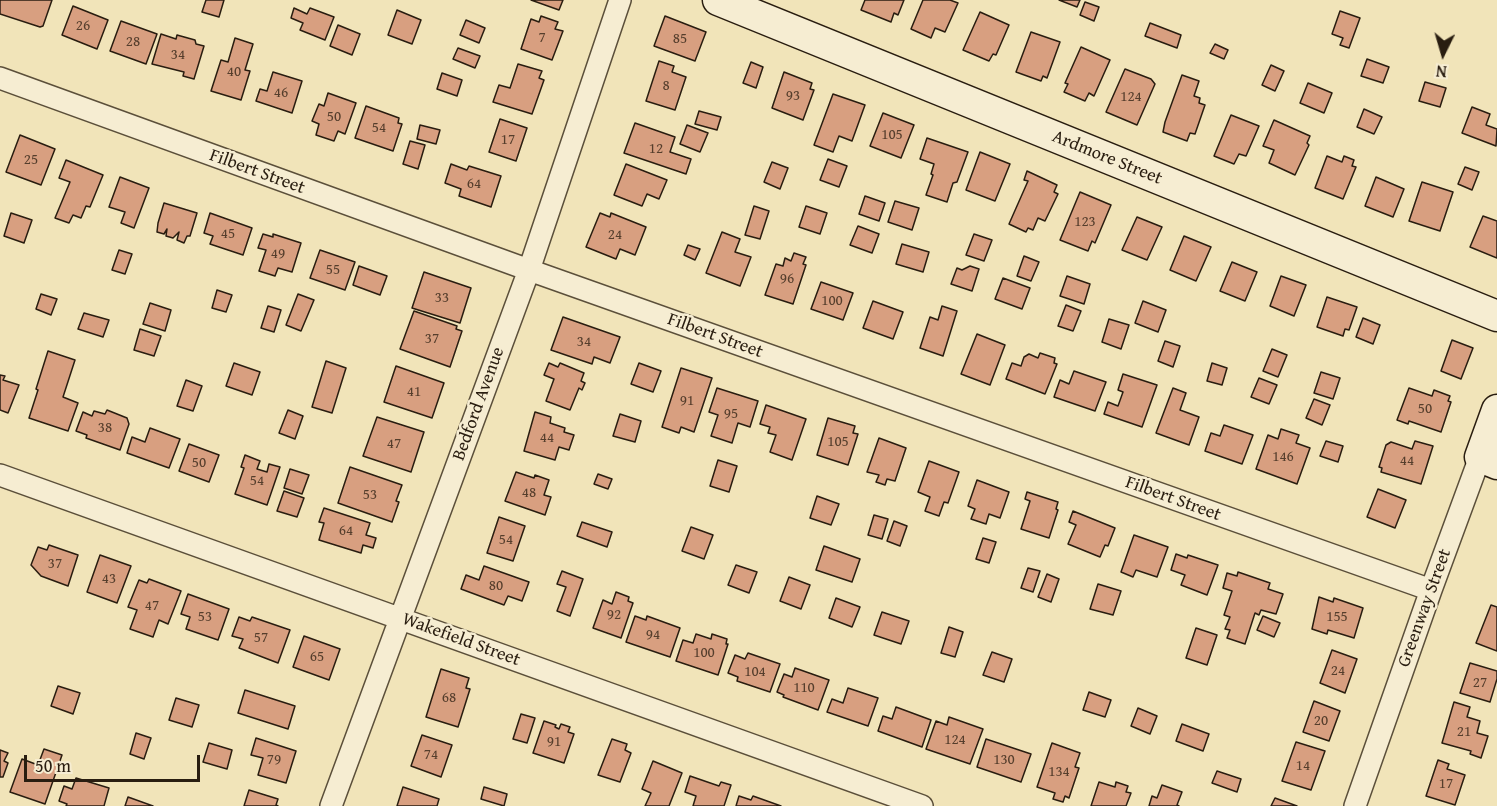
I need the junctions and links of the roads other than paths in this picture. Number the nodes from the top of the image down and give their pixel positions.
1 (620, 0) edge
2 (718, 0) edge
3 (0, 78) edge
4 (529, 270) junction
5 (1497, 316) edge
6 (1497, 410) edge
7 (1489, 460) edge
8 (0, 475) edge
9 (1431, 590) junction
10 (400, 618) junction
11 (331, 806) edge
12 (922, 806) edge
13 (1355, 806) edge

1 - 4 street, Bedford Avenue
2 - 5 main road, Ardmore Street
3 - 4 street, Filbert Street
4 - 9 street, Filbert Street
4 - 10 street, Bedford Avenue
6 - 7 main road, Greenway Street
7 - 9 street, Greenway Street
8 - 10 street, Wakefield Street
9 - 13 street, Greenway Street
10 - 11 street, Bedford Avenue
10 - 12 street, Wakefield Street

